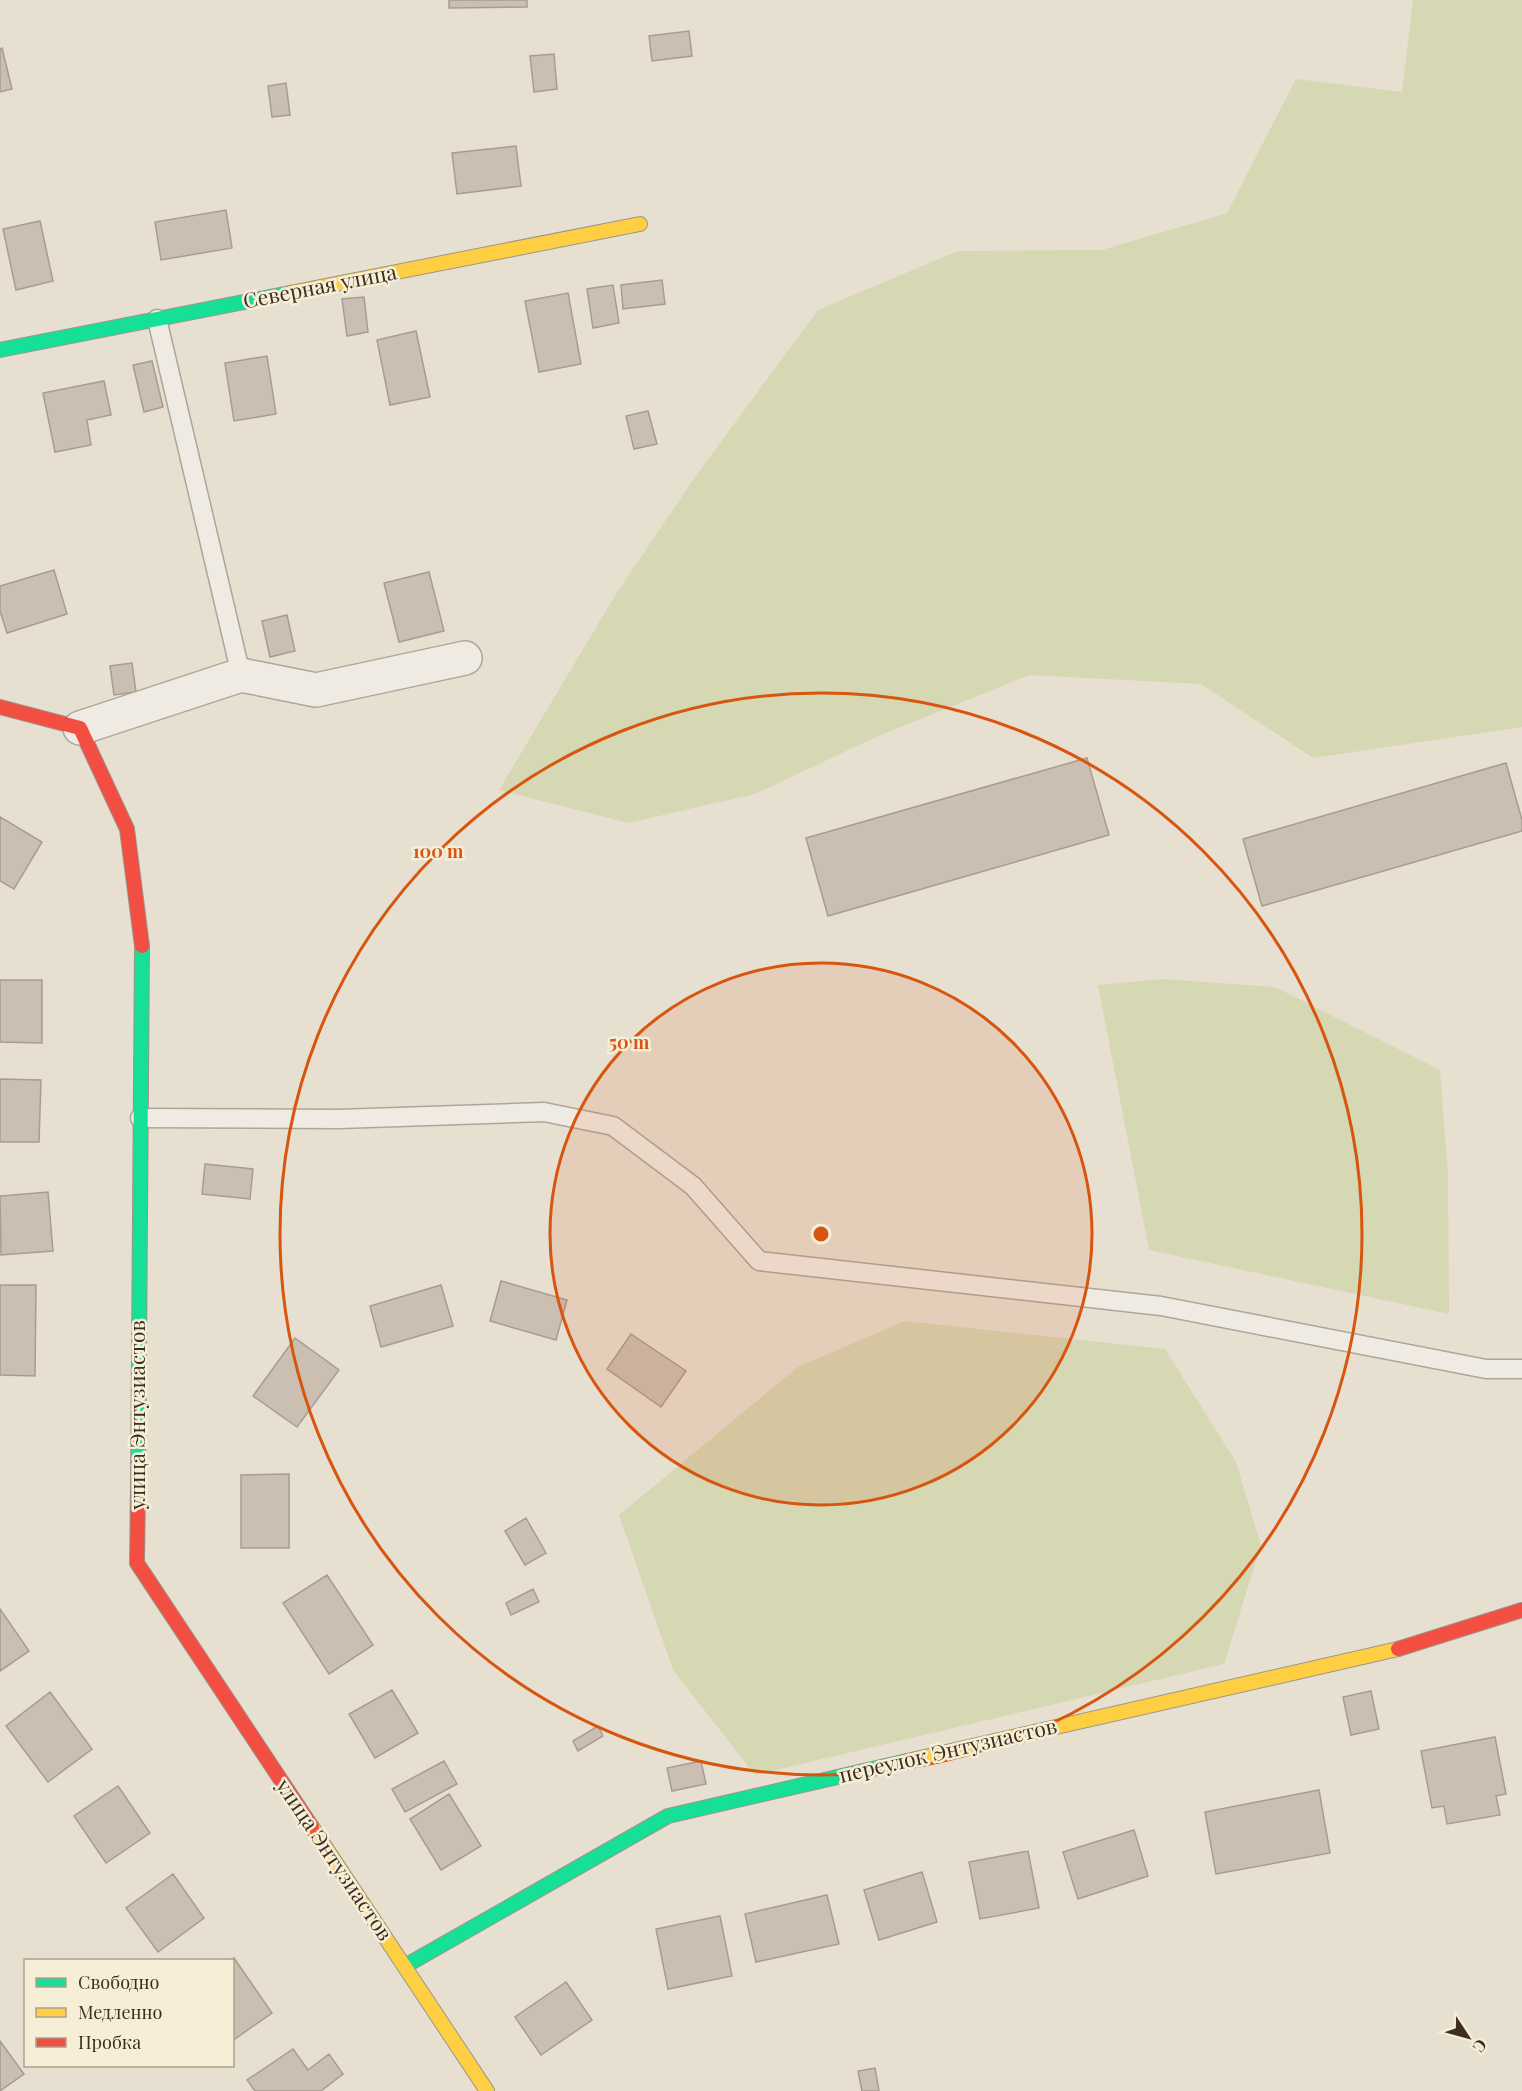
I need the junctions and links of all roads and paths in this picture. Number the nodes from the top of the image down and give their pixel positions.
1 (640, 224) dead end
2 (157, 319) junction
3 (0, 350) edge
4 (465, 658) dead end
5 (241, 675) junction
6 (0, 707) edge
7 (80, 728) junction
8 (140, 1118) junction
9 (1522, 1369) edge
10 (1522, 1610) edge
11 (405, 1966) junction
12 (487, 2091) edge

1 - 2 street, Северная улица
2 - 3 street, Северная улица
2 - 5 lane
4 - 5 street
5 - 7 street
6 - 7 street
7 - 8 street, улица Энтузиастов
8 - 9 lane
8 - 11 street, улица Энтузиастов
10 - 11 street, переулок Энтузиастов
11 - 12 street, улица Энтузиастов

